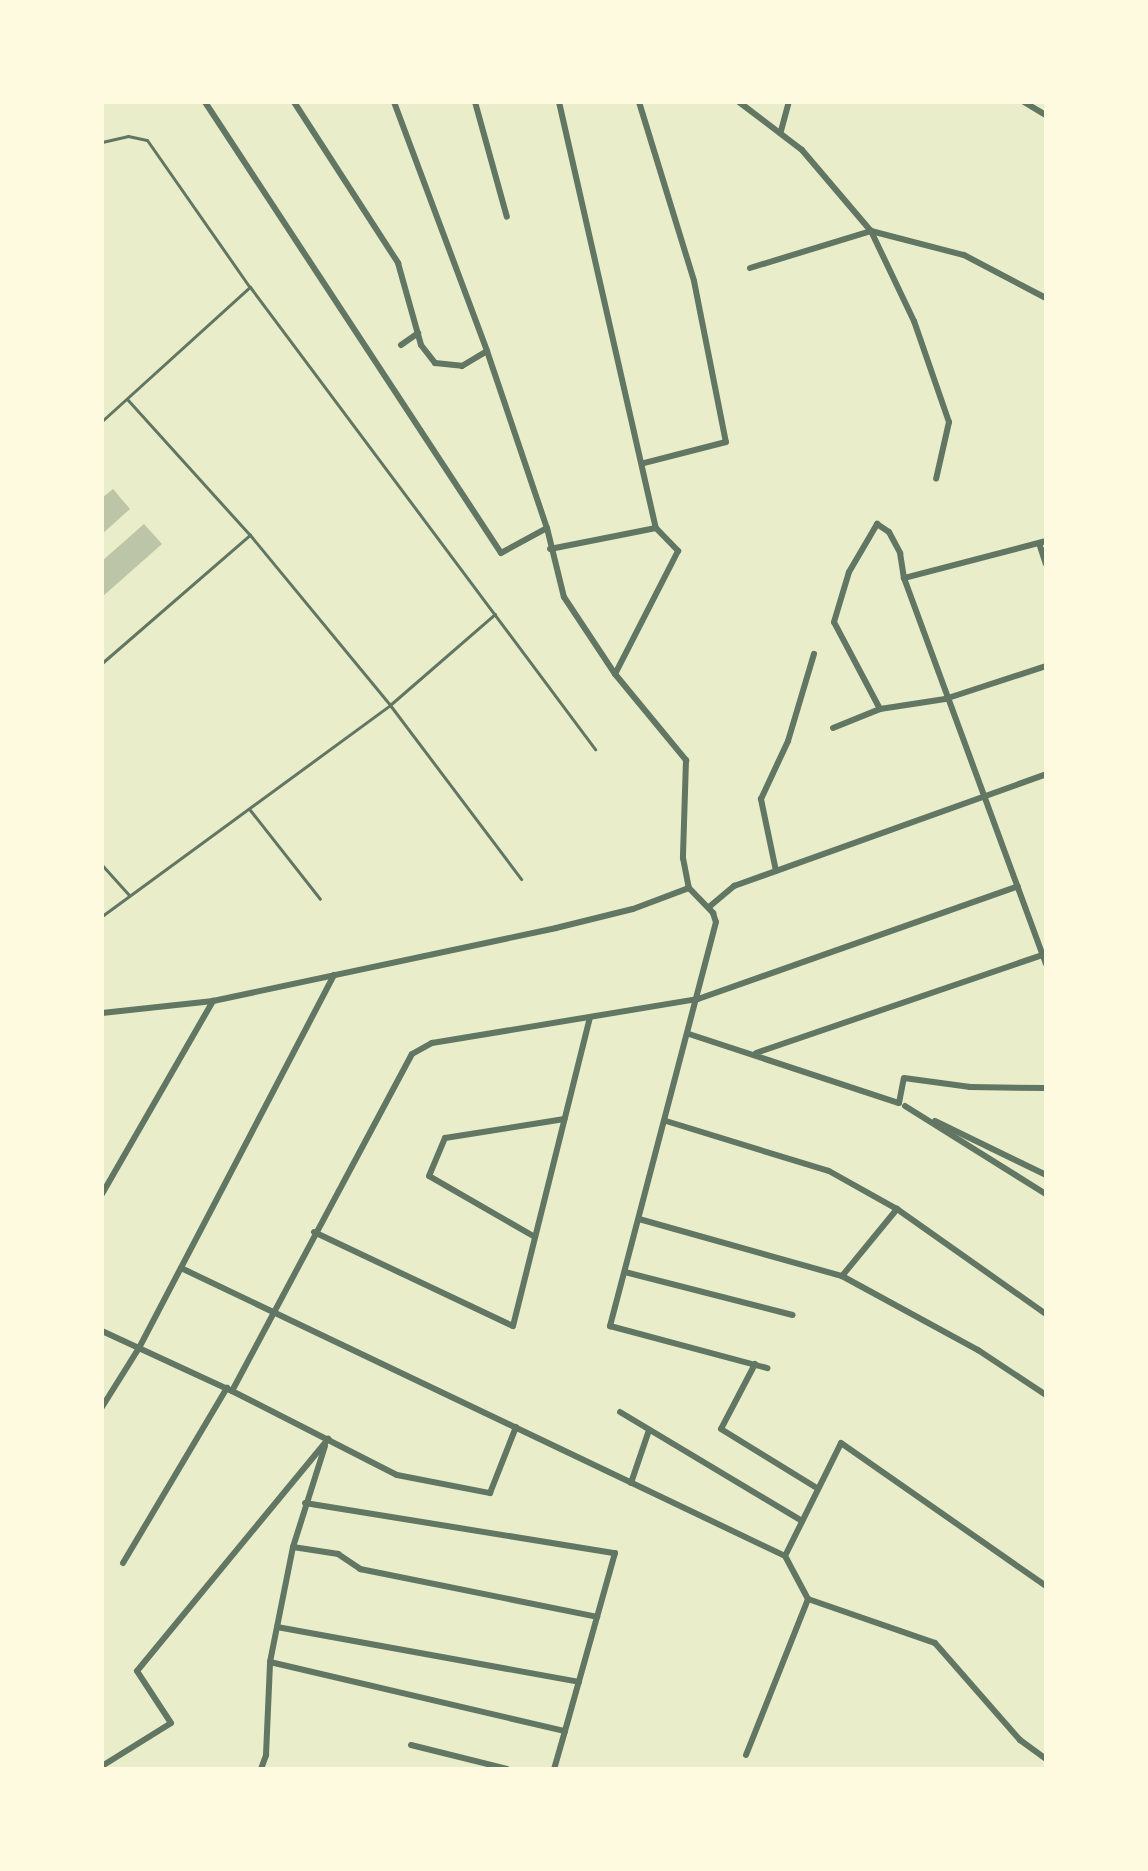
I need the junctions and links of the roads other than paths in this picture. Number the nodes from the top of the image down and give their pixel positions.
1 (205, 102) edge
2 (294, 102) edge
3 (394, 102) edge
4 (475, 102) edge
5 (559, 102) edge
6 (639, 102) edge
7 (739, 102) edge
8 (789, 102) edge
9 (1024, 102) edge
10 (1046, 115) edge
11 (781, 131) junction
12 (102, 142) edge
13 (507, 217) dead end
14 (871, 231) junction
15 (750, 268) dead end
16 (250, 287) junction
17 (1046, 298) edge
18 (418, 333) junction
19 (401, 345) dead end
20 (487, 351) junction
21 (127, 399) junction
22 (102, 421) edge
23 (644, 463) junction
24 (936, 479) dead end
25 (547, 528) junction
26 (656, 528) junction
27 (250, 535) junction
28 (1043, 542) edge
29 (550, 549) junction
30 (1046, 564) edge
31 (904, 578) junction
32 (495, 614) junction
33 (814, 654) dead end
34 (102, 663) edge
35 (1046, 666) edge
36 (615, 674) junction
37 (945, 699) junction
38 (390, 705) junction
39 (880, 709) junction
40 (833, 728) dead end
41 (595, 749) dead end
42 (1046, 774) edge
43 (982, 796) junction
44 (250, 810) junction
45 (102, 865) edge
46 (776, 871) junction
47 (521, 879) dead end
48 (1018, 886) junction
49 (689, 888) junction
50 (129, 895) junction
51 (320, 899) dead end
52 (709, 907) junction
53 (102, 916) edge
54 (1043, 955) junction
55 (1046, 964) edge
56 (334, 975) junction
57 (698, 999) junction
58 (213, 1001) junction
59 (102, 1013) edge
60 (590, 1017) junction
61 (689, 1034) junction
62 (756, 1053) junction
63 (1046, 1088) edge
64 (902, 1105) junction
65 (565, 1119) junction
66 (666, 1121) junction
67 (1046, 1175) edge
68 (102, 1194) edge
69 (1046, 1194) edge
70 (897, 1209) junction
71 (639, 1219) junction
72 (314, 1232) junction
73 (535, 1237) junction
74 (181, 1268) junction
75 (625, 1272) junction
76 (842, 1276) junction
77 (274, 1312) junction
78 (1046, 1314) edge
79 (793, 1315) dead end
80 (102, 1331) edge
81 (139, 1348) junction
82 (755, 1364) junction
83 (767, 1368) dead end
84 (229, 1390) junction
85 (1046, 1395) edge
86 (102, 1407) edge
87 (620, 1412) dead end
88 (516, 1427) junction
89 (649, 1430) junction
90 (328, 1439) junction
91 (631, 1483) junction
92 (817, 1488) junction
93 (305, 1503) junction
94 (802, 1521) junction
95 (293, 1547) junction
96 (785, 1556) junction
97 (123, 1563) dead end
98 (1046, 1586) edge
99 (808, 1599) junction
100 (597, 1617) junction
101 (277, 1627) junction
102 (270, 1662) junction
103 (579, 1682) junction
104 (565, 1731) junction
105 (411, 1745) dead end
106 (1046, 1748) edge
107 (746, 1755) dead end
108 (1043, 1757) edge
109 (102, 1766) edge
110 (261, 1769) edge
111 (507, 1769) edge
112 (554, 1769) edge

1 - 25 street
2 - 18 street
3 - 20 street
4 - 13 street
5 - 23 street
6 - 23 street
7 - 11 street
8 - 11 street
9 - 10 street
11 - 14 street
12 - 16 lane
14 - 15 street
14 - 17 street
14 - 24 street
16 - 21 lane
16 - 32 lane
18 - 19 street
18 - 20 street
20 - 25 street
21 - 22 lane
21 - 27 lane
23 - 26 street
25 - 29 street
26 - 29 street
26 - 36 street
27 - 34 lane
27 - 38 lane
28 - 30 street
28 - 31 street
29 - 36 street
31 - 37 street
31 - 39 street
32 - 38 lane
32 - 41 lane
33 - 46 street
35 - 37 street
36 - 49 street
37 - 39 street
37 - 43 street
38 - 44 lane
38 - 47 lane
39 - 40 street
42 - 43 street
43 - 46 street
43 - 48 street
44 - 50 lane
44 - 51 lane
45 - 50 lane
46 - 52 street
48 - 54 street
48 - 57 street
49 - 52 street
49 - 56 street
50 - 53 lane
52 - 57 street
54 - 55 street
54 - 62 street
56 - 58 street
56 - 74 street
57 - 60 street
57 - 61 street
58 - 59 street
58 - 68 street
60 - 65 street
60 - 72 street
61 - 62 street
61 - 66 street
62 - 64 street
63 - 64 street
64 - 67 street
64 - 69 street
65 - 73 street
65 - 73 street
66 - 70 street
66 - 71 street
70 - 76 street
70 - 78 street
71 - 75 street
71 - 76 street
72 - 73 street
72 - 77 street
74 - 77 street
74 - 81 street
75 - 79 street
75 - 82 street
76 - 85 street
77 - 84 street
77 - 88 street
80 - 81 street
81 - 84 street
81 - 86 street
82 - 83 street
82 - 92 street
84 - 90 street
84 - 97 street
87 - 89 street
88 - 90 street
88 - 91 street
89 - 91 street
89 - 94 street
90 - 93 street
90 - 109 street
91 - 96 street
92 - 94 street
92 - 98 street
93 - 95 street
93 - 100 street
94 - 96 street
95 - 100 street
95 - 101 street
96 - 99 street
99 - 107 street
99 - 108 street
100 - 103 street
101 - 102 street
101 - 103 street
102 - 104 street
102 - 110 street
103 - 104 street
104 - 112 street
105 - 111 street
106 - 108 street

